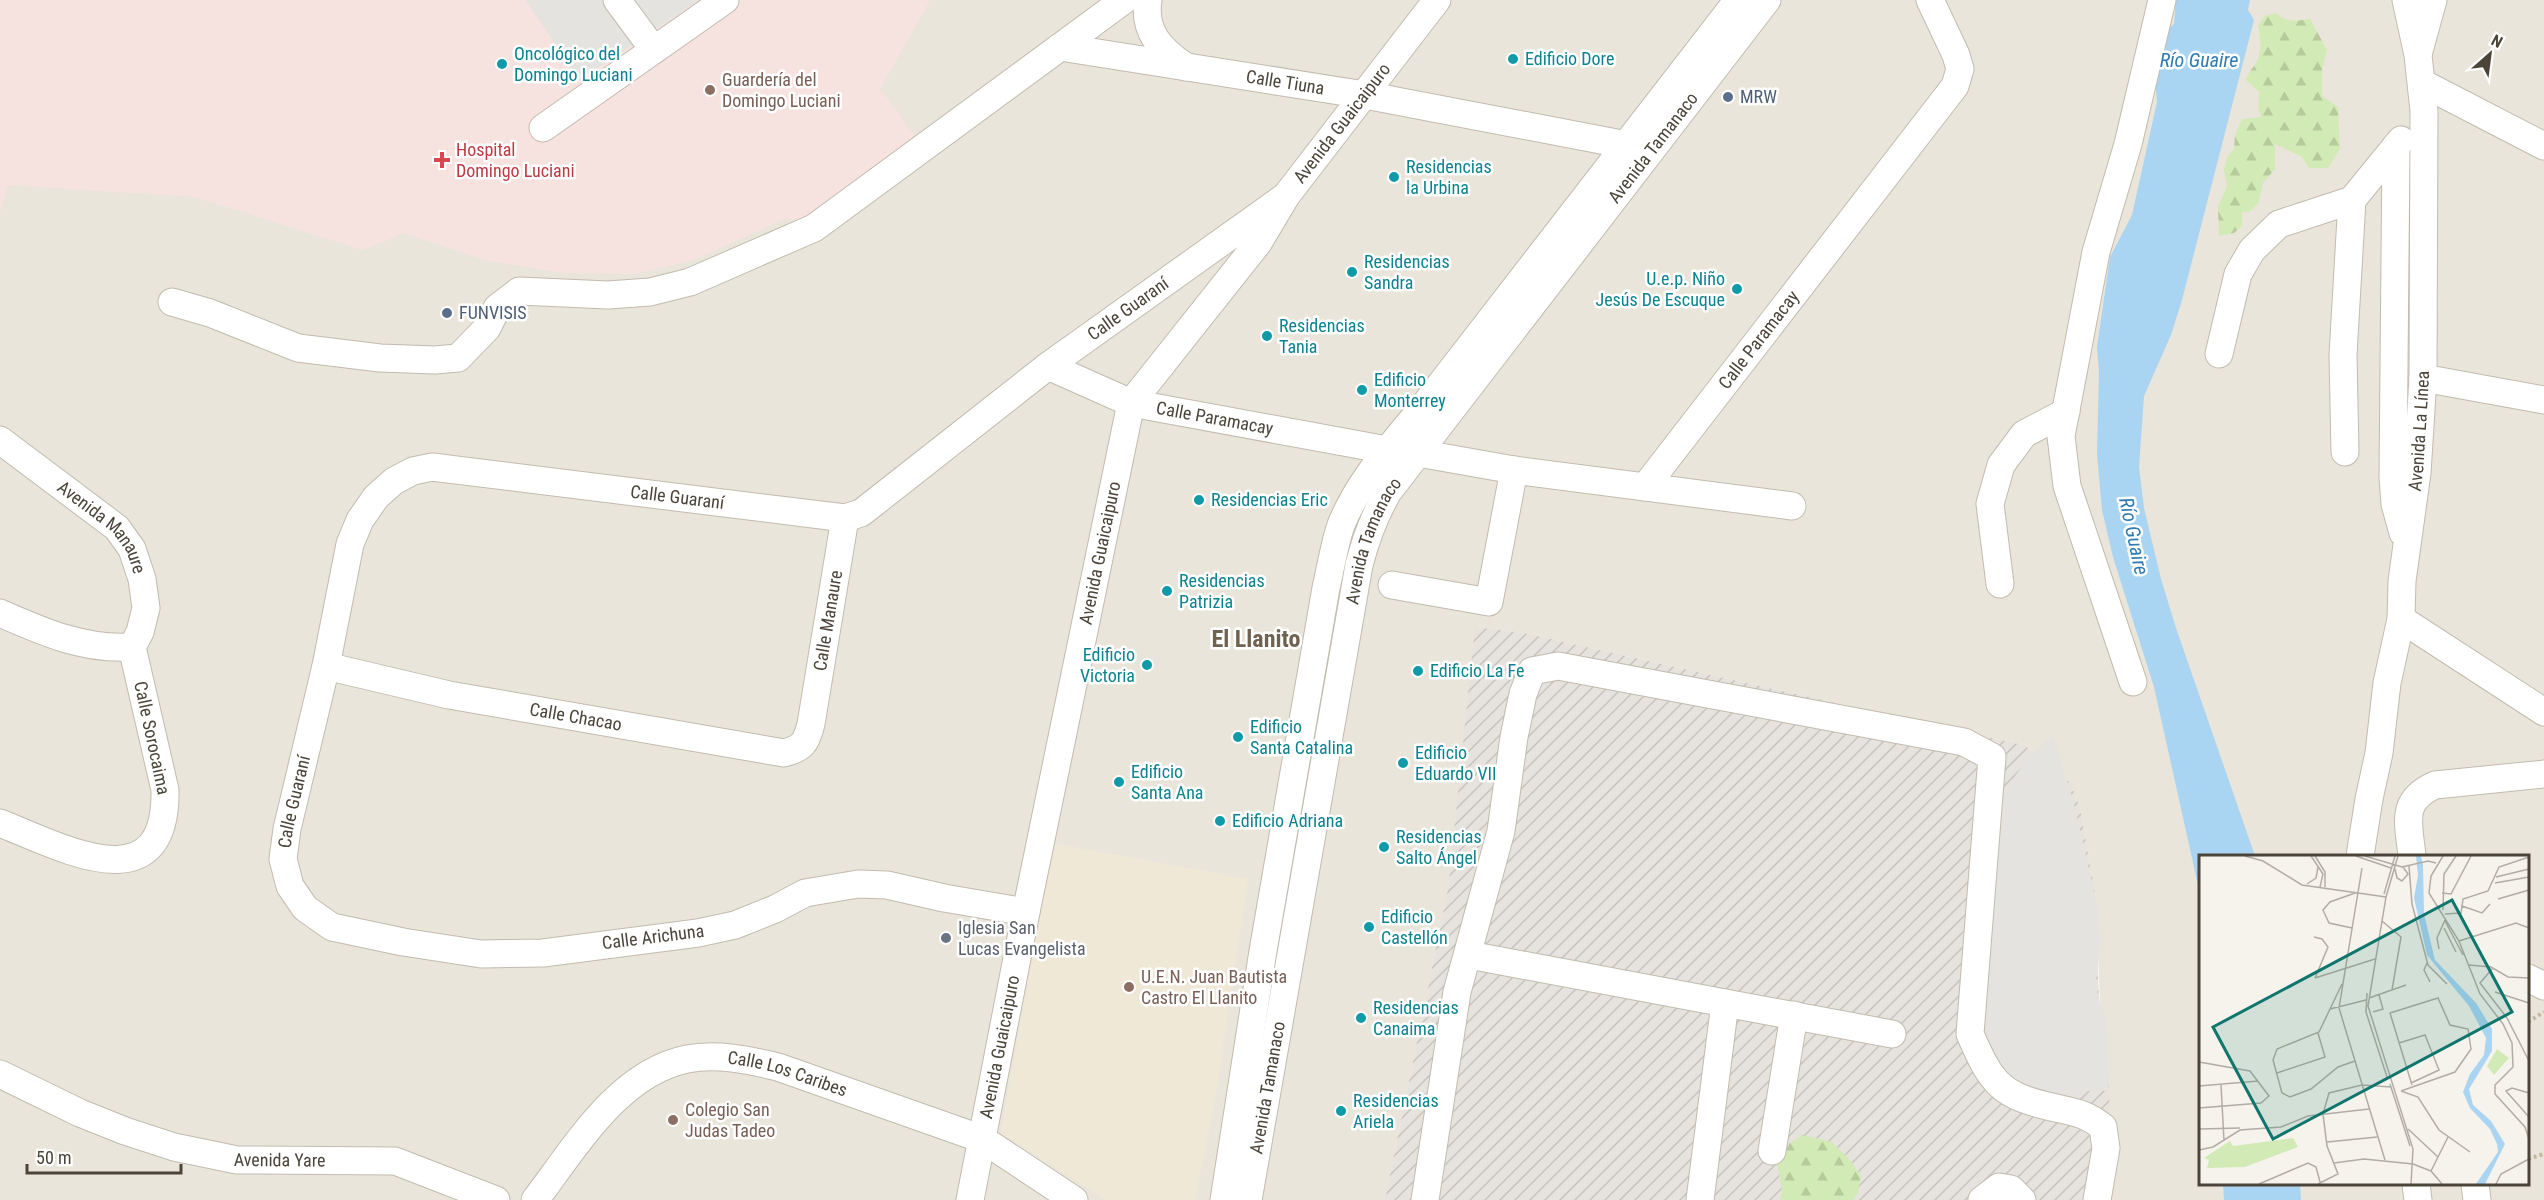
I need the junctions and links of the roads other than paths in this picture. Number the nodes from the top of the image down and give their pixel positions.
1 (617, 0) edge
2 (725, 0) edge
3 (1124, 0) edge
4 (1148, 0) edge
5 (1437, 0) edge
6 (1738, 0) edge
7 (1767, 0) edge
8 (1930, 0) edge
9 (2162, 0) edge
10 (2406, 0) edge
11 (2433, 0) edge
12 (1060, 47) junction
13 (654, 50) junction
14 (2418, 55) junction
15 (1186, 67) junction
16 (2422, 83) junction
17 (1365, 95) junction
18 (2424, 111) junction
19 (543, 128) dead end
20 (2396, 146) junction
21 (2544, 146) edge
22 (1638, 149) junction
23 (1286, 196) junction
24 (2352, 200) junction
25 (172, 302) dead end
26 (2219, 354) dead end
27 (1048, 366) junction
28 (2423, 378) junction
29 (2544, 400) edge
30 (1131, 403) junction
31 (2066, 412) junction
32 (0, 440) edge
33 (1387, 450) junction
34 (2345, 452) dead end
35 (1418, 453) junction
36 (1514, 470) junction
37 (1645, 487) junction
38 (1792, 506) dead end
39 (844, 518) junction
40 (2406, 543) junction
41 (2000, 584) dead end
42 (1392, 585) dead end
43 (0, 613) edge
44 (2401, 620) junction
45 (132, 647) junction
46 (326, 666) junction
47 (2133, 682) dead end
48 (2544, 712) edge
49 (811, 724) joint
50 (2544, 774) edge
51 (0, 823) edge
52 (2360, 855) edge
53 (2412, 855) edge
54 (290, 886) joint
55 (1026, 912) junction
56 (1469, 955) junction
57 (2529, 978) edge
58 (2544, 986) edge
59 (1725, 1003) junction
60 (1794, 1015) junction
61 (1892, 1034) dead end
62 (0, 1074) edge
63 (982, 1139) junction
64 (1772, 1151) dead end
65 (2416, 1185) edge
66 (2475, 1185) edge
67 (496, 1200) edge
68 (535, 1200) edge
69 (970, 1200) edge
70 (1074, 1200) edge
71 (1224, 1200) edge
72 (1248, 1200) edge
73 (1425, 1200) edge
74 (1700, 1200) edge
75 (1982, 1200) edge
76 (2022, 1200) edge
77 (2097, 1200) edge
78 (2418, 1200) edge
79 (2477, 1200) edge

1 - 13 street
2 - 13 street
3 - 12 street
4 - 15 street
5 - 17 street, Avenida Guaicaipuro
6 - 22 street, Avenida Tamanaco
7 - 22 street, Avenida Tamanaco
8 - 37 street, Calle Paramacay
9 - 31 street
10 - 14 street, Avenida La Línea
11 - 14 street
12 - 15 street, Calle Tiuna
12 - 25 street
13 - 19 street
14 - 16 street, Avenida La Línea
15 - 17 street, Calle Tiuna
16 - 18 street, Avenida La Línea
16 - 21 street
17 - 22 street, Calle Tiuna
17 - 23 street, Avenida Guaicaipuro
18 - 20 street
18 - 28 street, Avenida La Línea
20 - 24 street
20 - 40 street
22 - 33 street, Avenida Tamanaco
22 - 35 street, Avenida Tamanaco
23 - 27 street, Calle Guaraní
23 - 30 street, Avenida Guaicaipuro
24 - 26 street
24 - 34 street
27 - 30 street, Calle Paramacay
27 - 39 street, Calle Guaraní
28 - 29 street
28 - 40 street, Avenida La Línea
30 - 33 street, Calle Paramacay
30 - 55 street, Avenida Guaicaipuro
31 - 41 street
31 - 47 street
32 - 45 street, Avenida Manaure
33 - 71 street, Avenida Tamanaco
35 - 36 street
35 - 72 street, Avenida Tamanaco
36 - 37 street
36 - 42 street
37 - 38 street
39 - 46 street, Calle Guaraní
39 - 49 street, Calle Manaure
40 - 44 street, Avenida La Línea
43 - 45 street
44 - 48 street
44 - 52 street, Avenida La Línea
45 - 51 street, Calle Sorocaima
46 - 49 street, Calle Chacao
46 - 54 street, Calle Guaraní
50 - 53 street
54 - 55 street, Calle Arichuna
55 - 63 street, Avenida Guaicaipuro
56 - 59 street
56 - 73 street
56 - 77 street
57 - 58 street
59 - 60 street
59 - 74 street
60 - 61 street
60 - 64 street
62 - 67 street, Avenida Yare
63 - 68 street, Calle Los Caribes
63 - 69 street, Avenida Guaicaipuro
63 - 70 street, Calle Los Caribes
65 - 78 street
66 - 79 street
75 - 76 street

